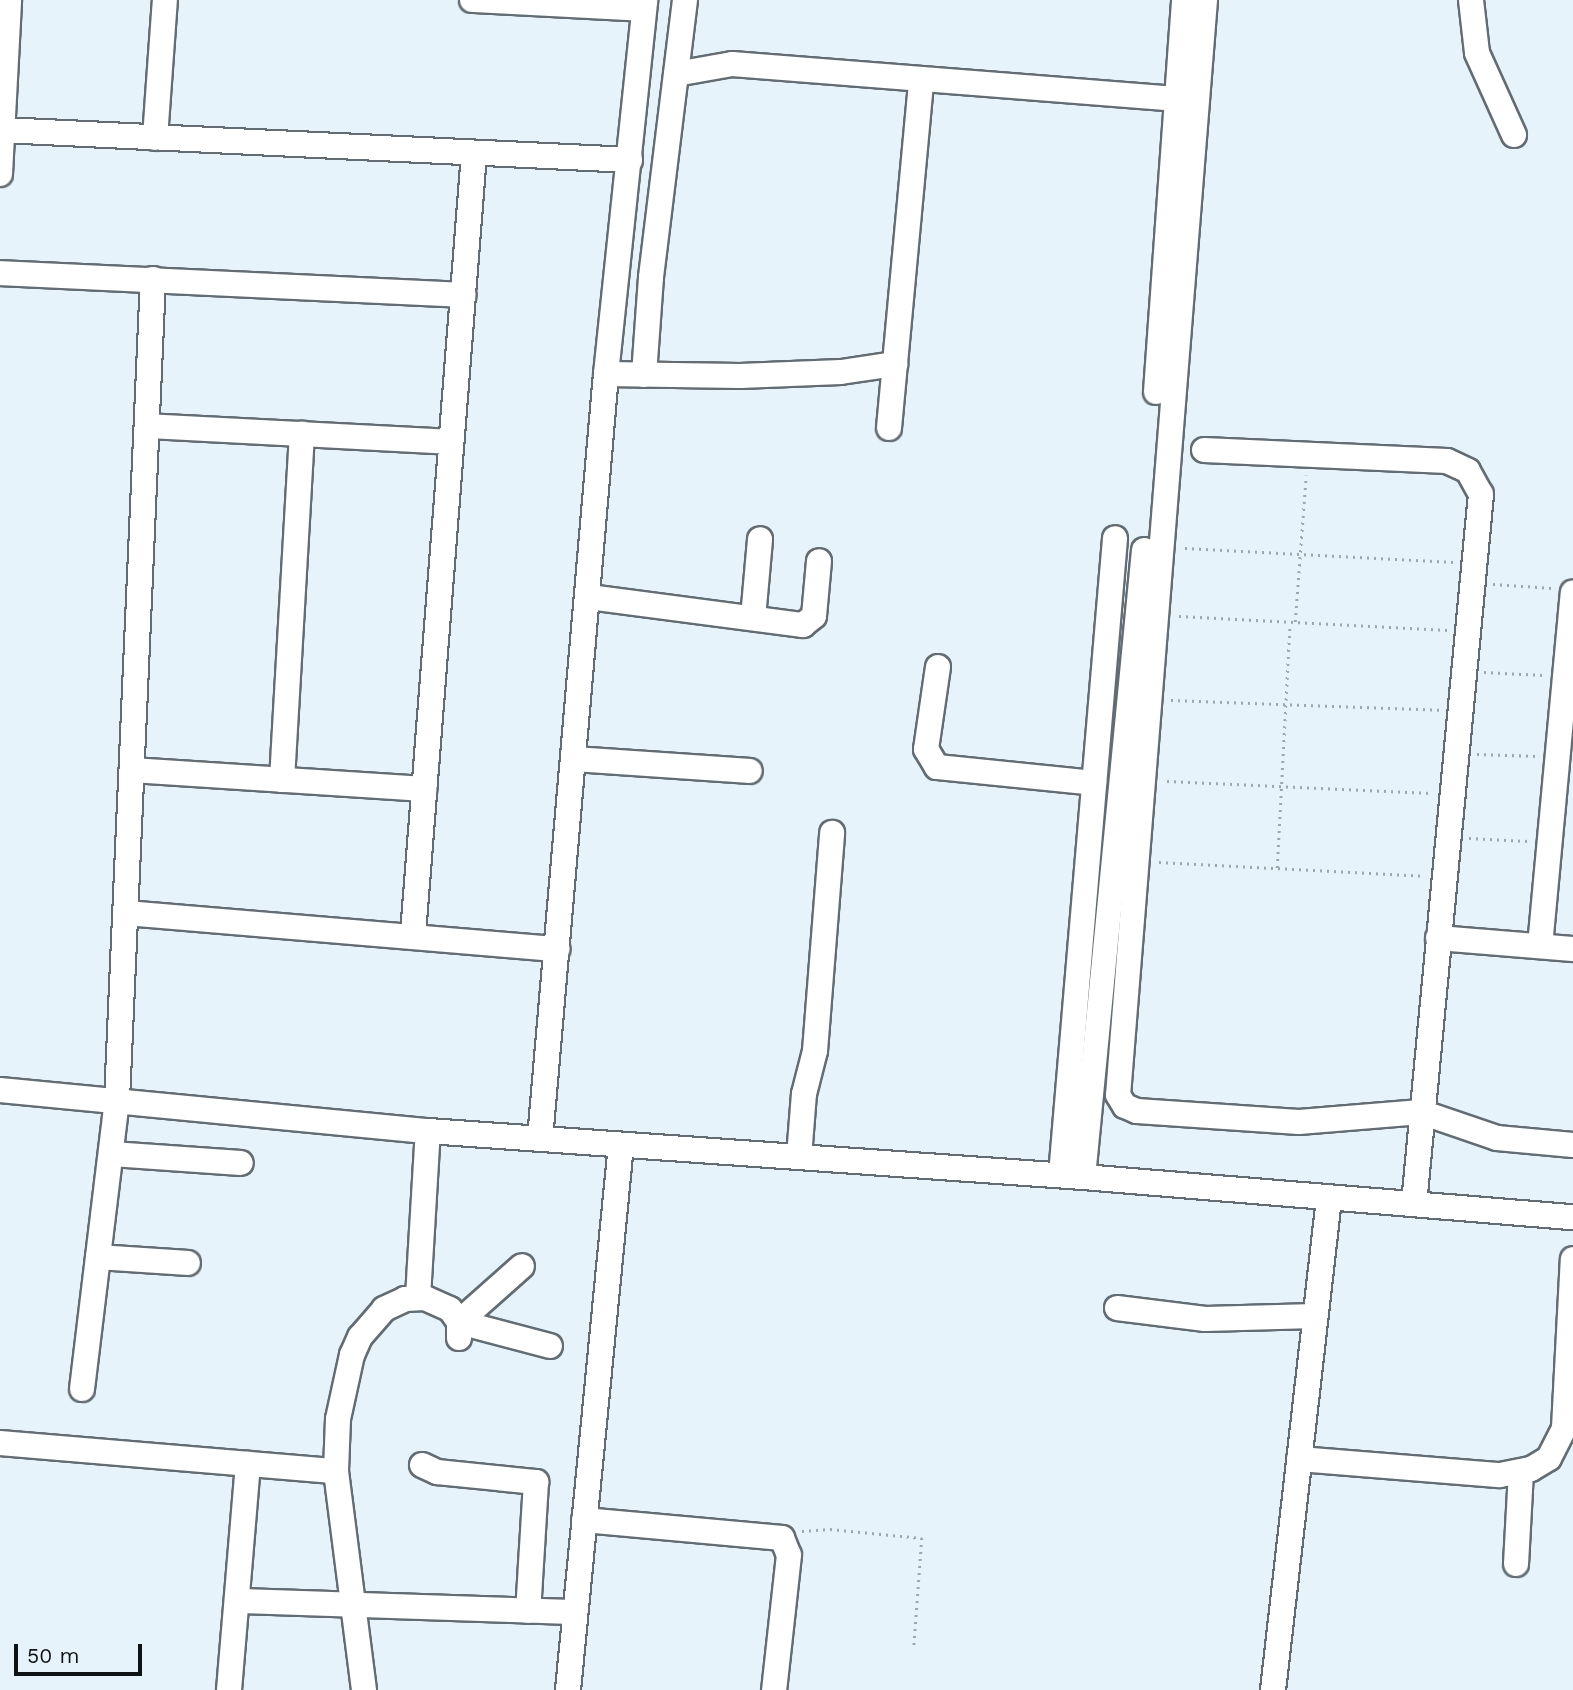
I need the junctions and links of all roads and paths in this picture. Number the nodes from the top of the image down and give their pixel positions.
1 (9, 0) edge
2 (165, 0) edge
3 (485, 0) edge
4 (685, 0) edge
5 (1184, 0) edge
6 (1205, 0) edge
7 (1471, 0) edge
8 (644, 5) edge
9 (676, 74) junction
10 (921, 81) junction
11 (1177, 99) junction
12 (2, 130) junction
13 (1514, 135) dead end
14 (155, 138) junction
15 (474, 153) junction
16 (630, 160) junction
17 (0, 174) edge
18 (0, 273) edge
19 (153, 279) junction
20 (463, 295) junction
21 (895, 364) junction
22 (606, 374) junction
23 (644, 375) junction
24 (146, 426) junction
25 (889, 428) dead end
26 (302, 434) junction
27 (451, 442) junction
28 (1204, 450) dead end
29 (1307, 454) junction
30 (1115, 538) dead end
31 (760, 539) dead end
32 (1185, 548) dead end
33 (1300, 554) junction
34 (819, 561) dead end
35 (1474, 573) junction
36 (1567, 591) edge
37 (589, 597) junction
38 (1179, 617) dead end
39 (753, 618) junction
40 (1290, 622) junction
41 (1295, 622) junction
42 (1468, 631) junction
43 (938, 667) dead end
44 (1464, 671) junction
45 (1565, 677) junction
46 (1171, 701) dead end
47 (1285, 705) junction
48 (1460, 711) junction
49 (1456, 753) junction
50 (1557, 757) junction
51 (575, 759) junction
52 (132, 770) junction
53 (750, 771) dead end
54 (282, 780) junction
55 (1167, 781) dead end
56 (1094, 783) junction
57 (1281, 786) junction
58 (424, 789) junction
59 (1452, 794) junction
60 (832, 833) dead end
61 (1448, 836) junction
62 (1557, 845) edge
63 (1159, 862) dead end
64 (1278, 868) junction
65 (1444, 877) junction
66 (126, 913) junction
67 (413, 934) junction
68 (1438, 938) junction
69 (1540, 946) junction
70 (557, 949) junction
71 (1573, 949) edge
72 (0, 1090) edge
73 (117, 1100) junction
74 (1421, 1112) junction
75 (428, 1131) junction
76 (540, 1139) junction
77 (621, 1145) junction
78 (1573, 1145) edge
79 (111, 1154) junction
80 (799, 1157) junction
81 (241, 1163) dead end
82 (1072, 1176) junction
83 (1329, 1197) junction
84 (1414, 1204) junction
85 (1573, 1217) edge
86 (98, 1257) junction
87 (1573, 1259) edge
88 (188, 1263) dead end
89 (522, 1266) dead end
90 (418, 1297) junction
91 (1118, 1308) dead end
92 (1315, 1316) junction
93 (459, 1330) junction
94 (550, 1346) dead end
95 (82, 1389) dead end
96 (0, 1443) edge
97 (1299, 1459) junction
98 (248, 1464) junction
99 (422, 1465) dead end
100 (336, 1471) junction
101 (1521, 1472) junction
102 (584, 1520) junction
103 (778, 1536) junction
104 (1516, 1564) dead end
105 (238, 1601) junction
106 (353, 1608) junction
107 (528, 1611) junction
108 (575, 1612) junction
109 (914, 1647) dead end
110 (229, 1690) edge
111 (364, 1690) edge
112 (568, 1690) edge
113 (774, 1690) edge
114 (1273, 1690) edge

1 - 12 street
2 - 14 street
3 - 8 street
4 - 9 street
5 - 11 street
6 - 74 street
7 - 13 street
8 - 16 street
9 - 10 street
9 - 23 street
10 - 11 street
10 - 21 street
11 - 82 street
12 - 14 street
12 - 17 street
14 - 15 street
15 - 16 street
15 - 20 street
16 - 22 street
18 - 19 street
19 - 20 street
19 - 24 street
20 - 27 street
21 - 23 street
21 - 25 street
22 - 23 street
22 - 37 street
24 - 26 street
24 - 52 street
26 - 27 street
26 - 54 street
27 - 58 street
28 - 29 street
29 - 33 path
29 - 35 street
30 - 56 street
31 - 39 street
32 - 33 path
33 - 35 path
33 - 41 path
34 - 39 street
35 - 36 path
35 - 42 street
36 - 45 street
37 - 39 street
37 - 51 street
38 - 40 path
40 - 41 path
40 - 47 path
41 - 42 path
42 - 44 street
43 - 56 street
44 - 45 path
44 - 48 street
45 - 50 street
46 - 47 path
47 - 48 path
47 - 57 path
48 - 49 street
49 - 50 path
49 - 59 street
50 - 62 street
51 - 53 street
51 - 70 street
52 - 54 street
52 - 66 street
54 - 58 street
55 - 57 path
56 - 82 street
57 - 59 path
57 - 64 path
58 - 67 street
59 - 61 street
60 - 80 street
61 - 62 path
61 - 65 street
62 - 69 street
63 - 64 path
64 - 65 path
65 - 68 street
66 - 67 street
66 - 73 street
67 - 70 street
68 - 69 street
68 - 74 street
69 - 71 street
70 - 76 street
72 - 73 street
73 - 75 street
73 - 79 street
74 - 78 street
74 - 84 street
75 - 76 street
75 - 90 street
76 - 77 street
77 - 80 street
77 - 102 street
79 - 81 street
79 - 86 street
80 - 82 street
82 - 83 street
83 - 84 street
83 - 92 street
84 - 85 street
86 - 88 street
86 - 95 street
87 - 101 street
89 - 93 street
90 - 93 street
90 - 100 street
91 - 92 street
92 - 97 street
93 - 94 street
96 - 98 street
97 - 101 street
97 - 114 street
98 - 100 street
98 - 105 street
99 - 107 street
100 - 106 street
101 - 104 street
102 - 103 street
102 - 108 street
103 - 109 path
103 - 113 street
105 - 106 street
105 - 110 street
106 - 107 street
106 - 111 street
107 - 108 street
108 - 112 street

